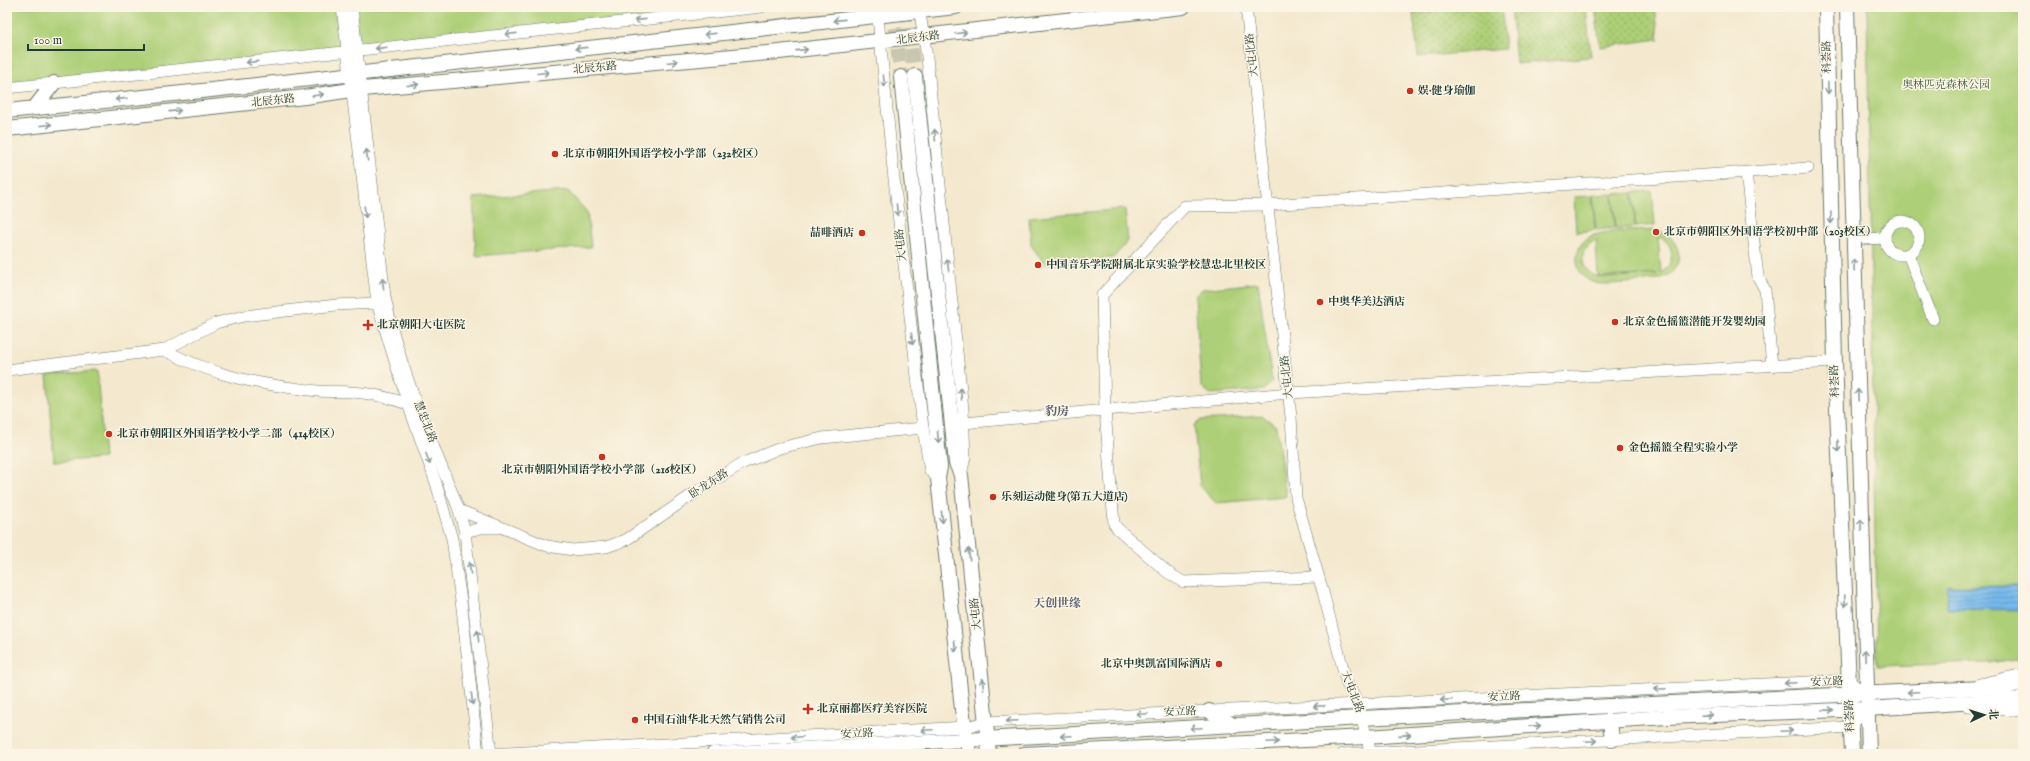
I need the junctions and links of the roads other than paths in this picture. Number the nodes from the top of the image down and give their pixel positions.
1 (342, 7) edge
2 (352, 7) edge
3 (762, 7) edge
4 (956, 7) edge
5 (1183, 7) edge
6 (1246, 7) edge
7 (1826, 7) edge
8 (1847, 7) edge
9 (919, 9) edge
10 (877, 11) edge
11 (924, 37) junction
12 (880, 42) junction
13 (351, 51) junction
14 (355, 74) junction
15 (54, 83) junction
16 (7, 88) edge
17 (356, 90) junction
18 (35, 107) junction
19 (7, 111) edge
20 (7, 129) edge
21 (1808, 168) dead end
22 (1746, 172) junction
23 (1268, 205) junction
24 (1885, 238) junction
25 (1865, 239) dead end
26 (1908, 254) junction
27 (377, 303) junction
28 (1933, 319) dead end
29 (164, 350) junction
30 (1835, 362) junction
31 (1772, 366) junction
32 (7, 370) edge
33 (1288, 394) junction
34 (408, 404) junction
35 (1105, 410) junction
36 (964, 423) junction
37 (923, 428) junction
38 (961, 475) junction
39 (938, 478) junction
40 (459, 510) junction
41 (507, 531) junction
42 (465, 532) junction
43 (1319, 577) junction
44 (2023, 674) edge
45 (2023, 684) edge
46 (1848, 687) junction
47 (1952, 690) junction
48 (1866, 694) junction
49 (2023, 699) edge
50 (1358, 704) junction
51 (1938, 704) junction
52 (1866, 709) junction
53 (1849, 710) junction
54 (1209, 711) junction
55 (2023, 711) edge
56 (1362, 718) junction
57 (1610, 721) junction
58 (986, 722) junction
59 (1235, 726) junction
60 (1850, 727) junction
61 (1366, 737) junction
62 (988, 740) junction
63 (1612, 740) junction
64 (967, 741) edge
65 (1199, 750) edge
66 (1370, 753) edge
67 (478, 754) edge
68 (491, 754) edge
69 (713, 754) edge
70 (989, 754) edge
71 (1024, 754) edge
72 (1343, 754) edge
73 (1852, 754) edge
74 (1869, 754) edge

1 - 13 street
2 - 13 street
3 -> 13 street
4 - 9 main road, 北辰东路
11 -> 5 main road, 北辰东路
6 - 23 street, 大屯北路
7 -> 30 main road, 科荟路
48 -> 8 main road, 科荟路
9 - 10 main road, 北辰东路
9 - 11 street, 大屯路
10 - 12 street, 大屯路
10 -> 14 main road, 北辰东路
11 - 12 main road, 北辰东路
36 -> 11 street, 大屯路
17 -> 12 main road, 北辰东路
12 -> 37 street, 大屯路
13 - 14 street
13 -> 15 street
14 - 17 street
14 -> 18 main road, 北辰东路
15 - 16 street
15 - 18 main road
20 -> 17 main road, 北辰东路
17 -> 27 street, 慧忠北路
40 -> 17 street, 慧忠北路
18 - 19 main road, 北辰东路
21 - 22 street
22 - 23 street
22 - 31 street
23 - 33 street, 大屯北路
23 - 35 street
24 - 25 street
24 - 26 street
24 - 26 street
26 - 28 street
27 - 29 street
27 - 34 street, 慧忠北路
29 - 32 street
29 - 34 street
30 - 31 street
30 -> 46 main road, 科荟路
31 - 33 street
33 - 35 street
33 - 43 street, 大屯北路
34 -> 67 street, 慧忠北路
35 - 36 street
35 - 43 street
36 - 38 street, 大屯路
37 - 39 street, 大屯路
37 - 41 street, 卧龙东路
38 -> 39 main road, 大屯路
58 -> 38 main road, 大屯路
39 -> 64 main road, 大屯路
40 - 41 street, 卧龙东路
40 - 42 street, 慧忠北路
41 - 42 street, 卧龙东路
68 -> 42 street, 慧忠北路
43 - 50 street, 大屯北路
44 - 47 street, 安立路
45 - 47 main road, 安立路
46 - 48 main road, 安立路
46 -> 50 street, 安立路
46 - 53 main road, 科荟路
46 - 56 main road, 安立路
47 -> 48 main road, 安立路
48 - 52 main road, 科荟路
49 - 51 main road
50 -> 54 street, 安立路
50 - 56 street, 大屯北路
51 - 52 main road
51 - 55 street
52 - 53 main road
52 - 60 street
52 - 74 main road, 科荟路
57 -> 53 main road
53 - 60 main road, 科荟路
54 -> 58 street, 安立路
54 - 59 main road
56 - 59 main road, 安立路
56 - 61 street, 大屯北路
61 -> 57 main road
57 - 63 main road
58 - 62 main road, 大屯路
58 - 64 street, 安立路
59 -> 62 main road, 安立路
63 -> 60 street
60 - 73 main road, 科荟路
65 -> 61 main road
61 - 66 street, 大屯北路
62 - 64 main road, 安立路
62 - 70 main road, 大屯路
66 -> 63 street
64 -> 68 street, 安立路
64 - 69 main road, 安立路
65 - 71 main road
66 - 72 street

